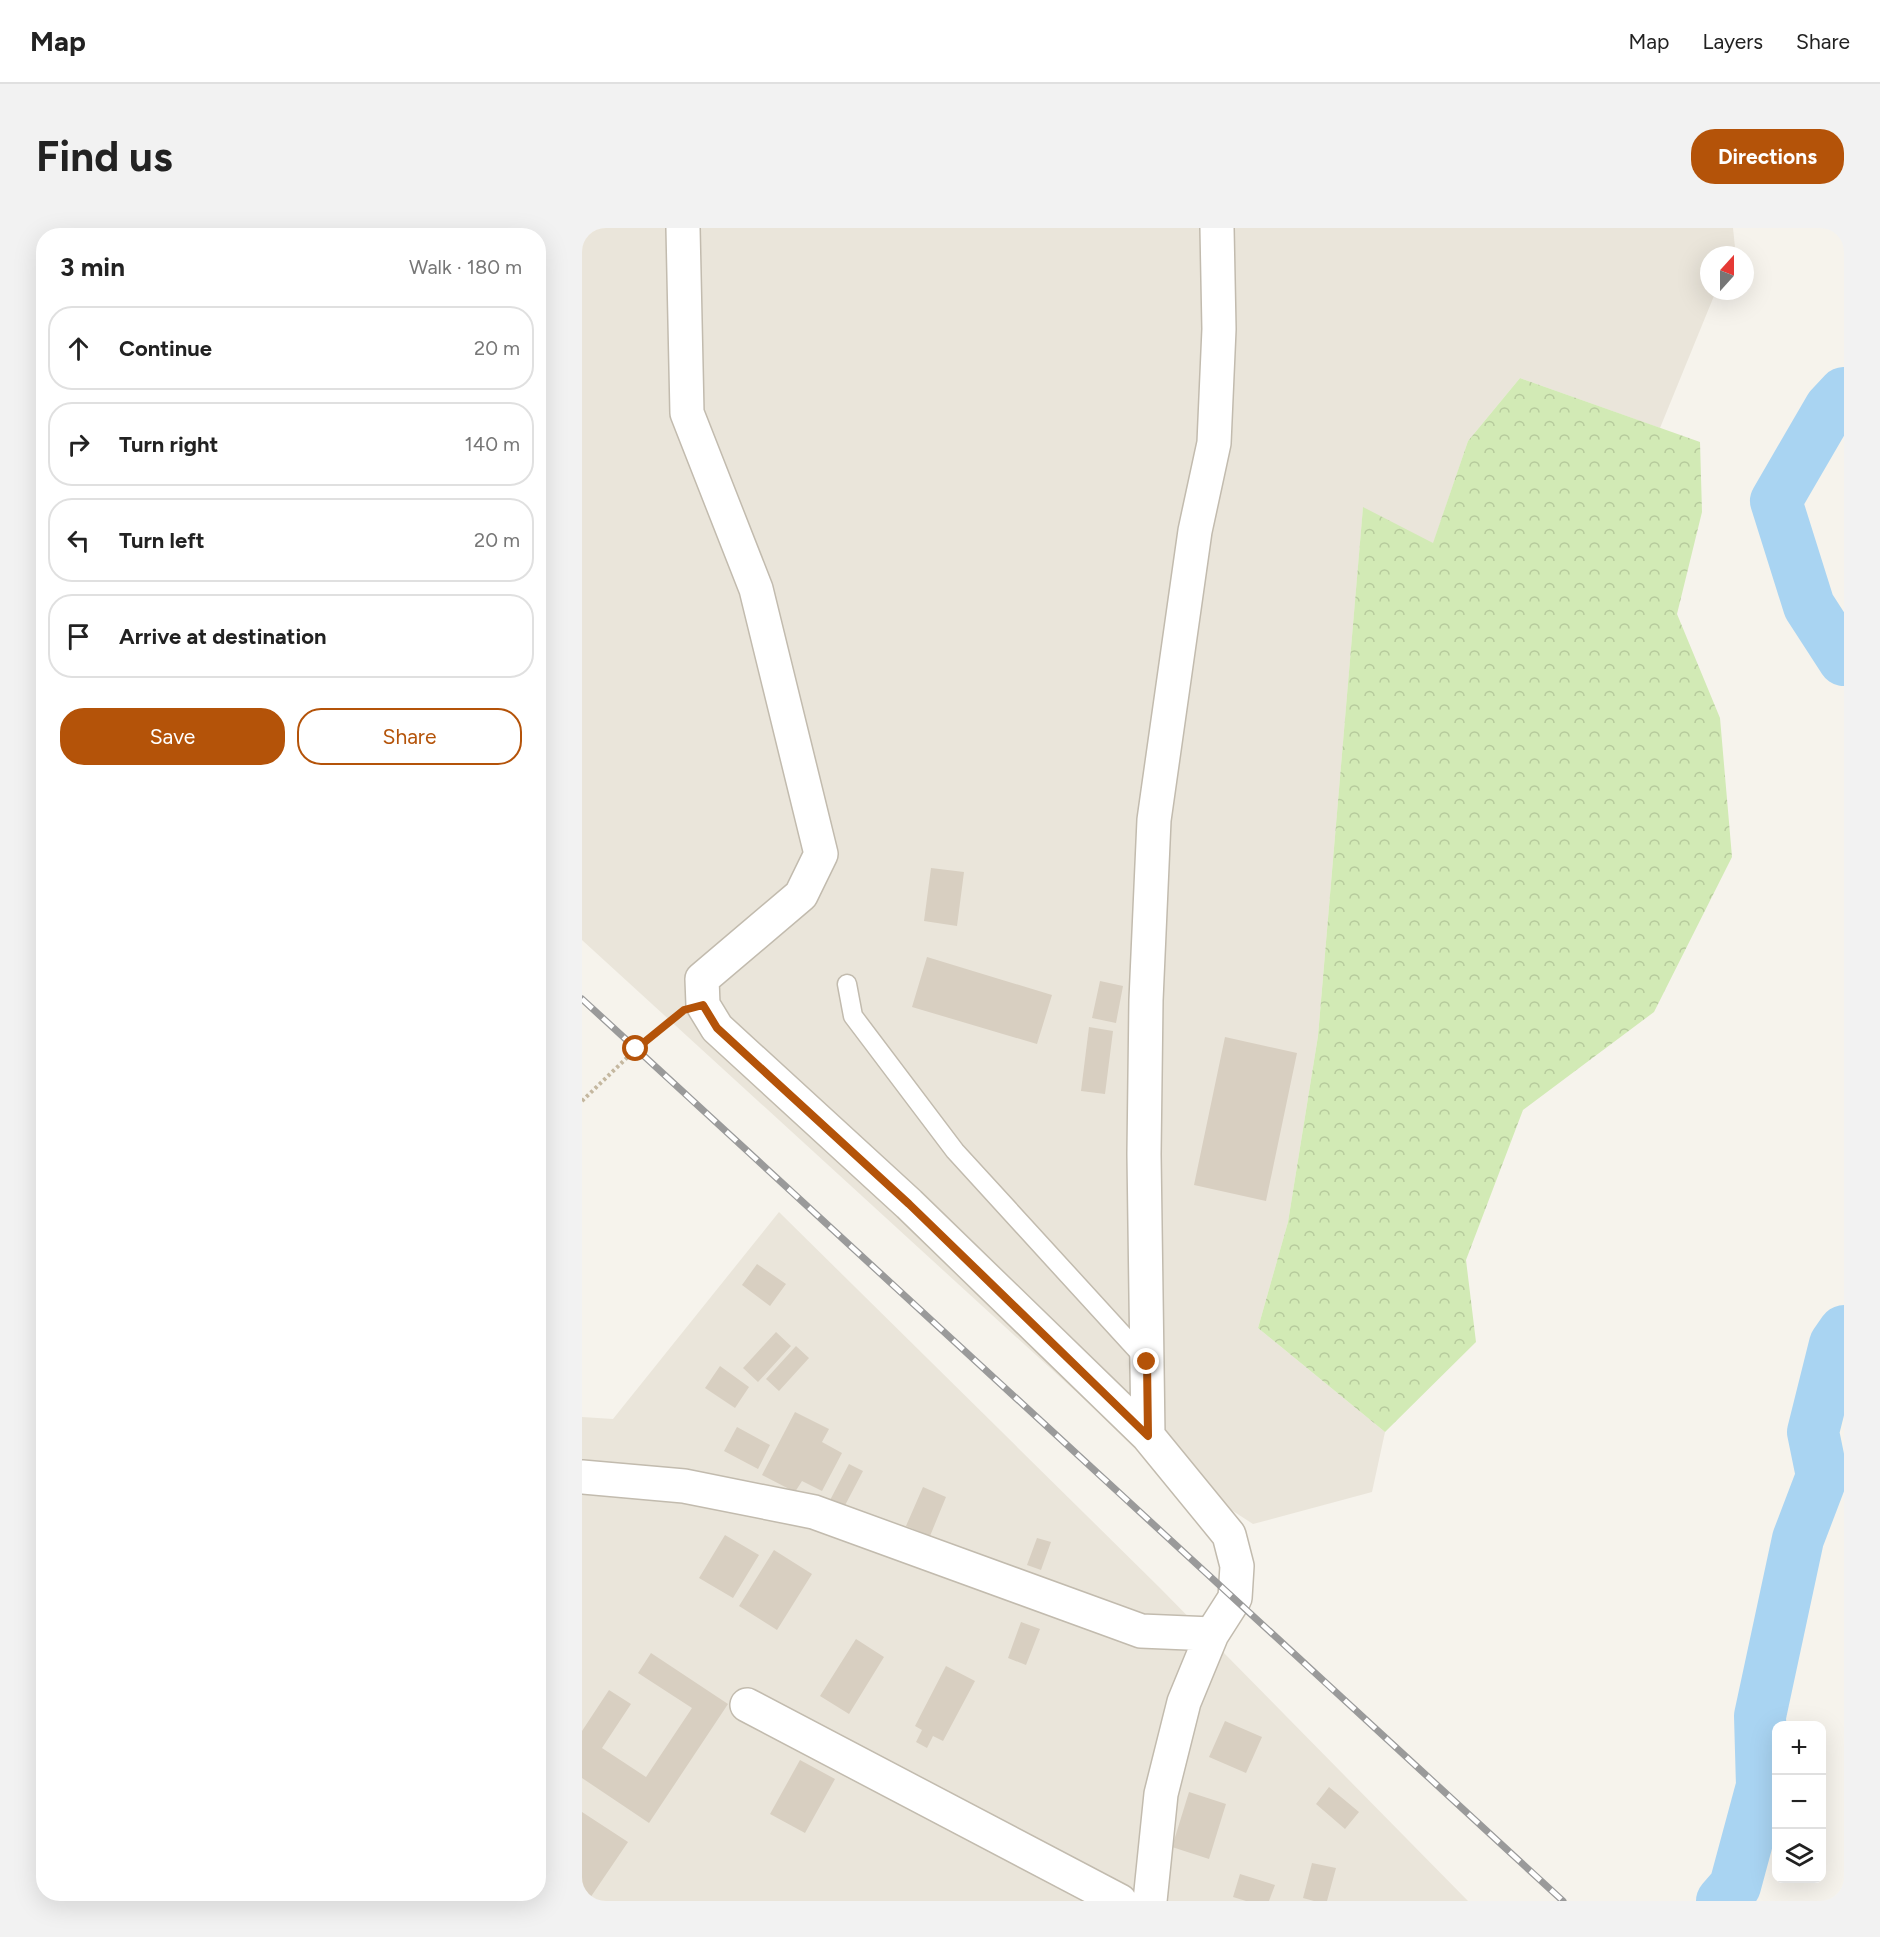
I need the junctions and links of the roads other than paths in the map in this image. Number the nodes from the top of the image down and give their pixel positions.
1 (683, 228) edge
2 (1218, 228) edge
3 (847, 984) dead end
4 (1147, 1362) junction
5 (1148, 1436) junction
6 (582, 1477) edge
7 (1212, 1634) junction
8 (747, 1705) dead end
9 (1120, 1901) edge
10 (1150, 1901) edge

1 - 5 street
2 - 4 street
3 - 4 lane
4 - 5 street
5 - 7 street
6 - 7 street
7 - 10 street
8 - 9 street

